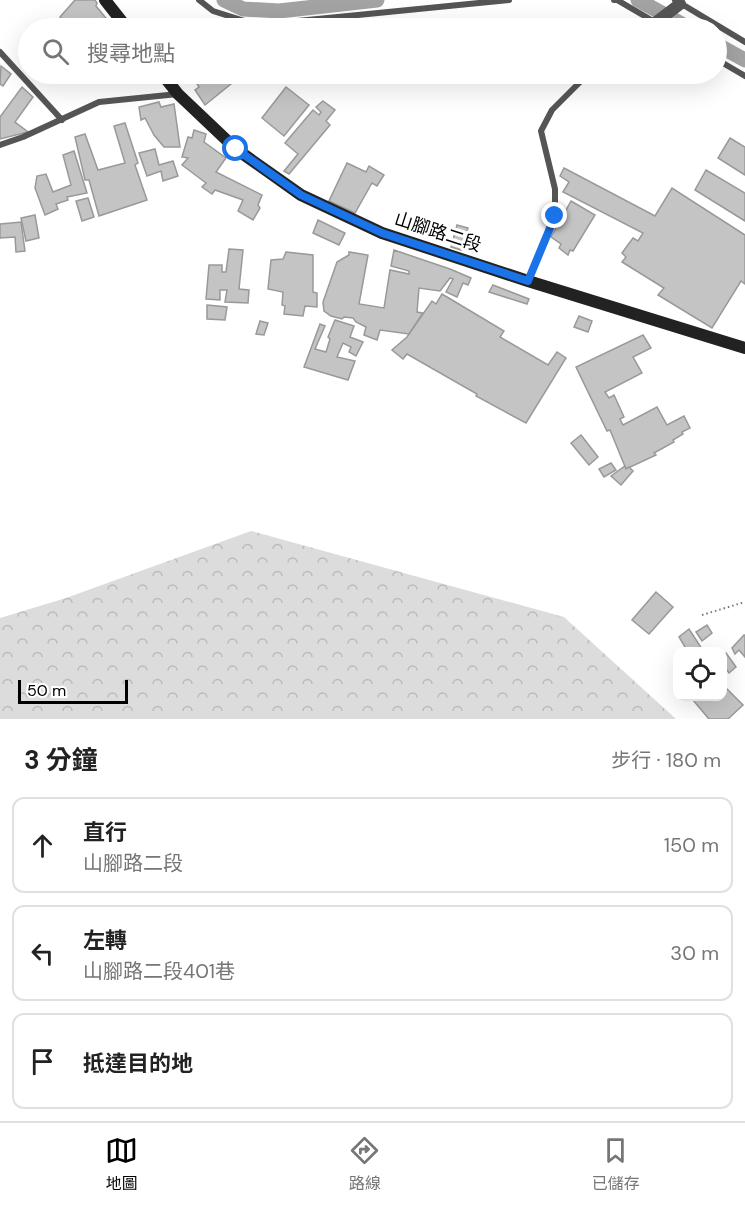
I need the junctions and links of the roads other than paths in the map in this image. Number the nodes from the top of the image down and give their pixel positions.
1 (105, 0) edge
2 (199, 0) edge
3 (509, 0) edge
4 (614, 0) edge
5 (680, 1) edge
6 (119, 18) edge
7 (235, 18) edge
8 (328, 18) edge
9 (647, 18) edge
10 (666, 18) edge
11 (707, 18) edge
12 (727, 31) edge
13 (745, 42) edge
14 (0, 52) edge
15 (727, 65) edge
16 (18, 72) edge
17 (745, 76) edge
18 (29, 84) edge
19 (170, 84) edge
20 (578, 84) edge
21 (178, 94) junction
22 (62, 120) junction
23 (0, 145) edge
24 (528, 281) junction
25 (745, 348) edge

1 - 6 main road
2 - 7 lane
3 - 8 lane
4 - 9 lane
5 - 10 street
5 - 11 lane
12 - 13 lane
14 - 16 lane
15 - 17 lane
18 - 22 lane
19 - 21 main road, 山腳路二段
20 - 24 lane
21 - 22 lane
21 - 24 main road, 山腳路二段
22 - 23 lane
24 - 25 main road, 山腳路二段

